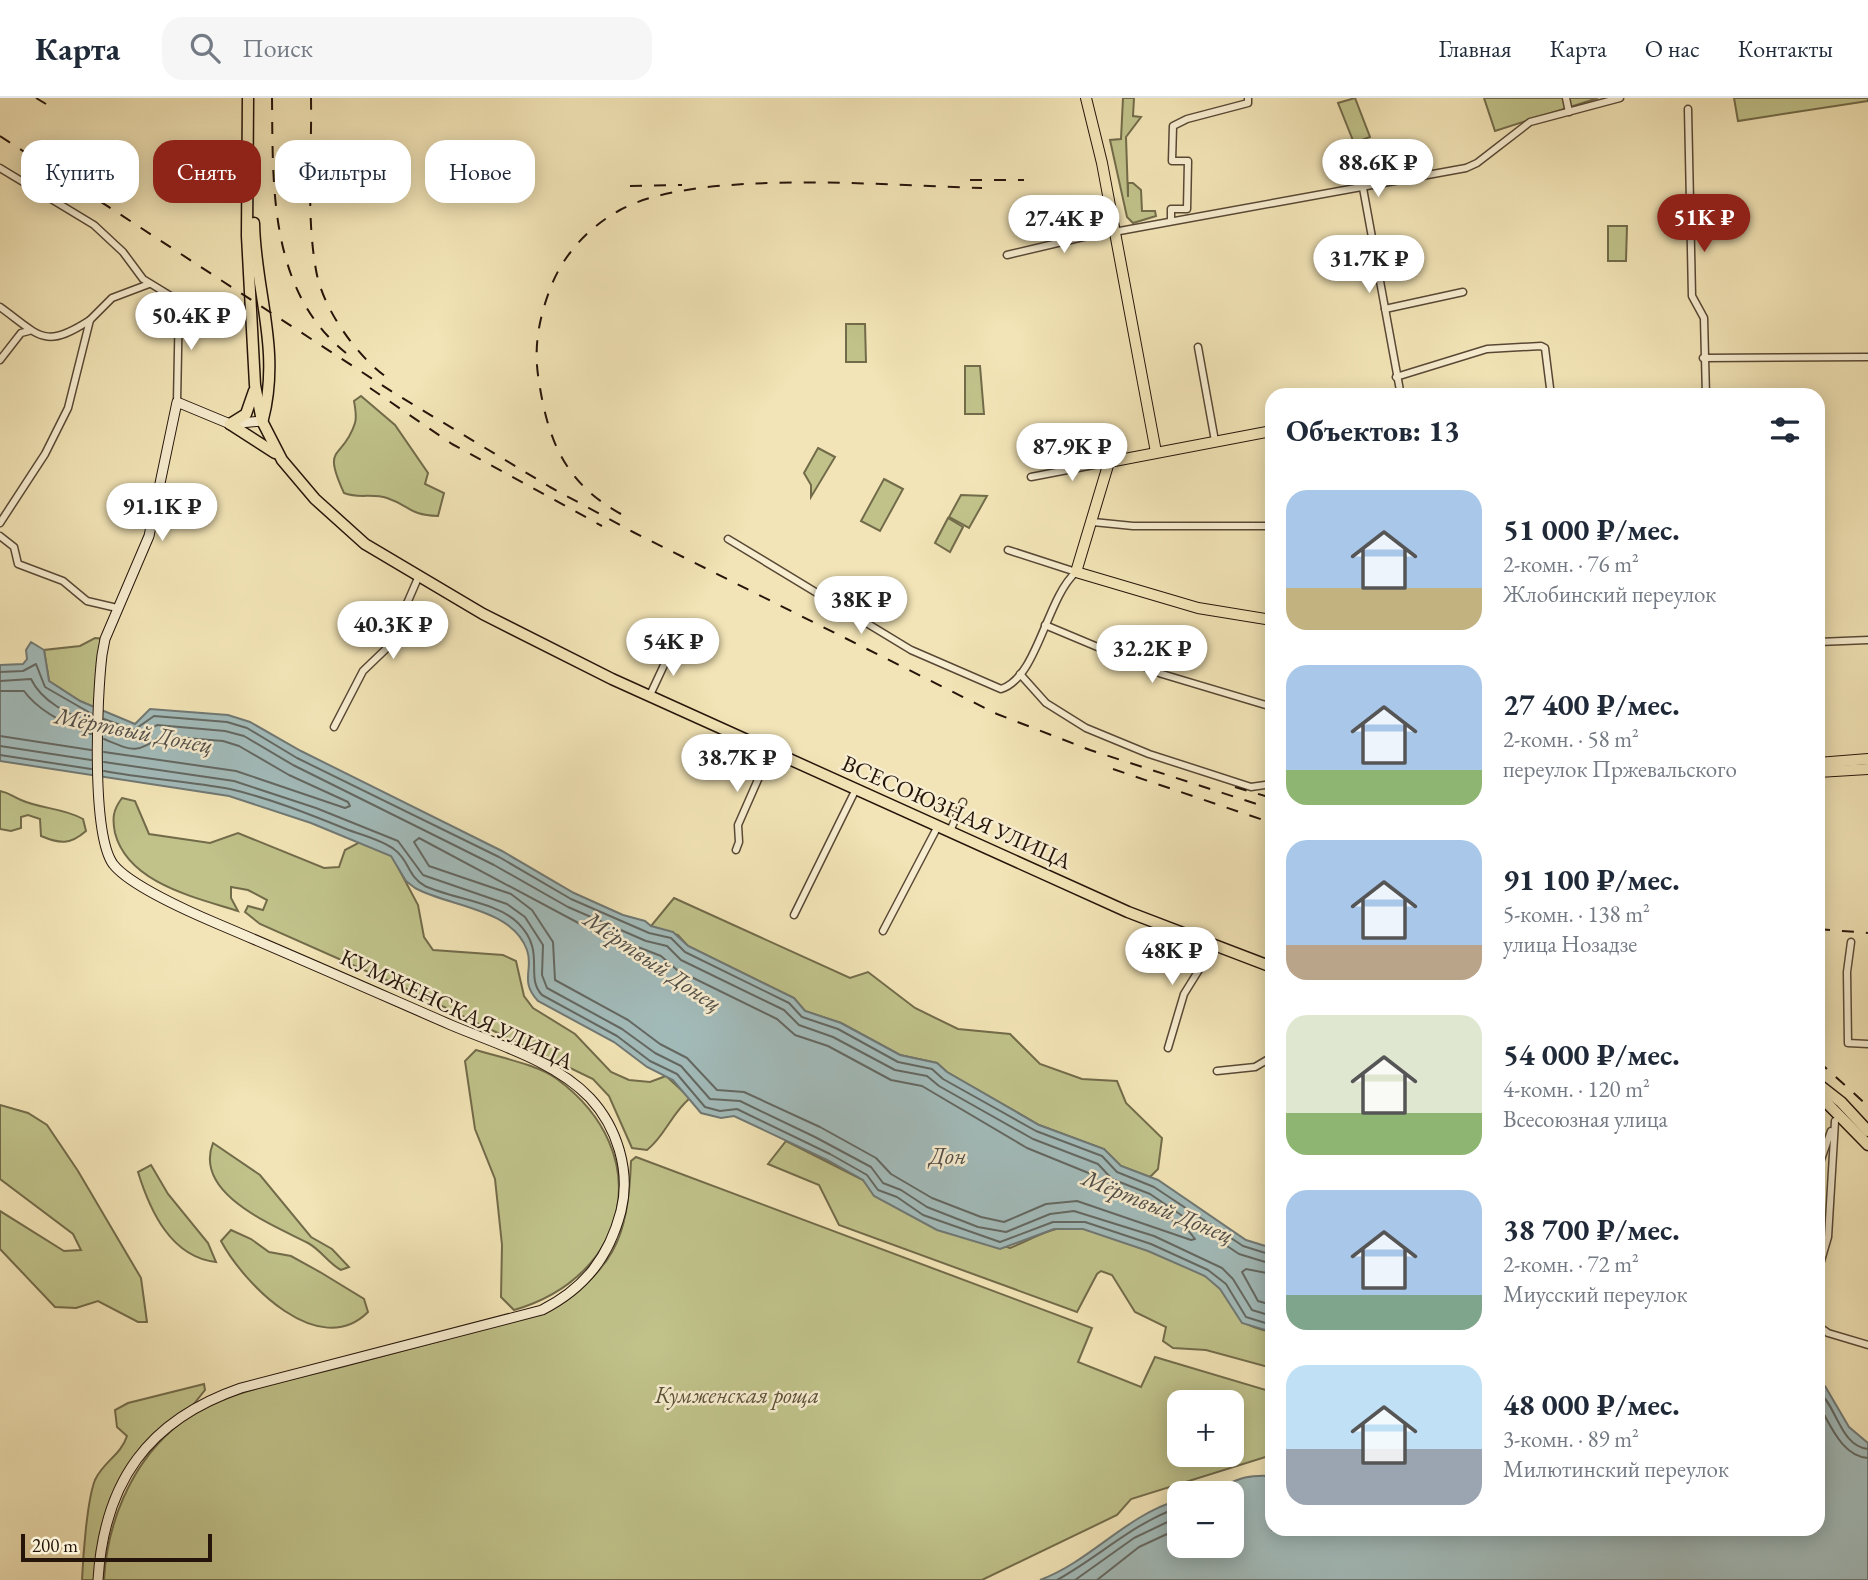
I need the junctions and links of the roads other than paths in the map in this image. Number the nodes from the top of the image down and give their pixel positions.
1 (251, 98) edge
2 (1086, 98) edge
3 (1248, 98) edge
4 (1566, 98) edge
5 (1620, 98) edge
6 (1609, 99) edge
7 (1688, 109) dead end
8 (1569, 112) junction
9 (0, 168) edge
10 (1363, 188) junction
11 (1171, 221) junction
12 (1114, 231) junction
13 (1007, 255) dead end
14 (149, 284) junction
15 (1463, 292) dead end
16 (0, 307) edge
17 (1385, 309) junction
18 (90, 320) junction
19 (29, 331) junction
20 (1198, 347) dead end
21 (1868, 357) edge
22 (1703, 358) junction
23 (0, 360) edge
24 (1396, 377) junction
25 (255, 385) junction
26 (1399, 388) edge
27 (1550, 388) edge
28 (1705, 388) edge
29 (177, 402) junction
30 (262, 421) junction
31 (230, 424) junction
32 (1265, 432) edge
33 (1215, 441) junction
34 (1156, 452) junction
35 (282, 460) junction
36 (1109, 462) junction
37 (1031, 477) dead end
38 (1093, 522) junction
39 (0, 523) edge
40 (1265, 526) edge
41 (0, 536) edge
42 (727, 539) dead end
43 (1008, 550) dead end
44 (1076, 572) junction
45 (418, 578) junction
46 (117, 608) junction
47 (1265, 619) edge
48 (1045, 625) junction
49 (1868, 640) edge
50 (1825, 642) edge
51 (672, 648) dead end
52 (1020, 674) junction
53 (650, 695) junction
54 (1265, 705) edge
55 (334, 727) dead end
56 (771, 750) junction
57 (1868, 760) edge
58 (1825, 763) edge
59 (1868, 769) edge
60 (1825, 772) edge
61 (1265, 785) edge
62 (856, 789) junction
63 (963, 802) dead end
64 (938, 826) junction
65 (950, 831) junction
66 (736, 850) dead end
67 (794, 915) dead end
68 (883, 931) dead end
69 (1851, 942) dead end
70 (1215, 944) junction
71 (1265, 964) edge
72 (1868, 1044) edge
73 (1168, 1048) dead end
74 (1265, 1062) edge
75 (1217, 1071) dead end
76 (1825, 1089) edge
77 (1825, 1100) edge
78 (1835, 1108) junction
79 (1835, 1121) junction
80 (1868, 1130) edge
81 (1868, 1145) edge
82 (1825, 1149) edge
83 (1825, 1247) edge
84 (1825, 1331) edge
85 (1868, 1345) edge
86 (98, 1580) edge

1 - 25 highway, ВСЕСОЮЗНАЯ УЛИЦА
1 - 30 highway
2 - 12 main road
3 - 11 street
4 - 8 street
5 - 6 street
6 - 8 street
7 - 22 street
8 - 10 street
9 - 14 street
10 - 11 street
10 - 17 street
11 - 12 street
12 - 13 street
12 - 34 main road
14 - 18 street
14 - 29 street
15 - 17 street
16 - 19 street
17 - 24 street
18 - 19 street
18 - 39 street
19 - 23 street
20 - 33 street
21 - 22 street
22 - 28 street
24 - 26 street
24 - 27 street
25 - 30 highway, ВСЕСОЮЗНАЯ УЛИЦА
25 - 31 highway
29 - 31 street
29 - 46 street, КУМЖЕНСКАЯ УЛИЦА
30 - 31 street
30 - 35 highway, ВСЕСОЮЗНАЯ УЛИЦА
31 - 35 highway
32 - 33 main road
33 - 34 main road
34 - 36 main road
35 - 45 highway, ВСЕСОЮЗНАЯ УЛИЦА
36 - 37 street
36 - 38 main road
38 - 40 street
38 - 44 main road
41 - 46 street
42 - 52 street
43 - 44 street
44 - 47 main road
44 - 48 street
45 - 53 highway, ВСЕСОЮЗНАЯ УЛИЦА
45 - 55 street
46 - 86 street, КУМЖЕНСКАЯ УЛИЦА
48 - 52 street
48 - 54 street
49 - 50 street
51 - 53 street
52 - 61 street
53 - 56 highway, ВСЕСОЮЗНАЯ УЛИЦА
56 - 62 highway, ВСЕСОЮЗНАЯ УЛИЦА
56 - 66 street
57 - 58 main road
59 - 60 main road
62 - 64 highway, ВСЕСОЮЗНАЯ УЛИЦА
62 - 67 street
63 - 65 street
64 - 65 highway, ВСЕСОЮЗНАЯ УЛИЦА
64 - 68 street
65 - 70 highway, ВСЕСОЮЗНАЯ УЛИЦА
69 - 72 street
70 - 71 highway, ВСЕСОЮЗНАЯ УЛИЦА
70 - 73 street
74 - 75 street
76 - 80 highway
77 - 78 highway
78 - 79 street
78 - 81 highway
79 - 82 street
79 - 83 street
84 - 85 street

